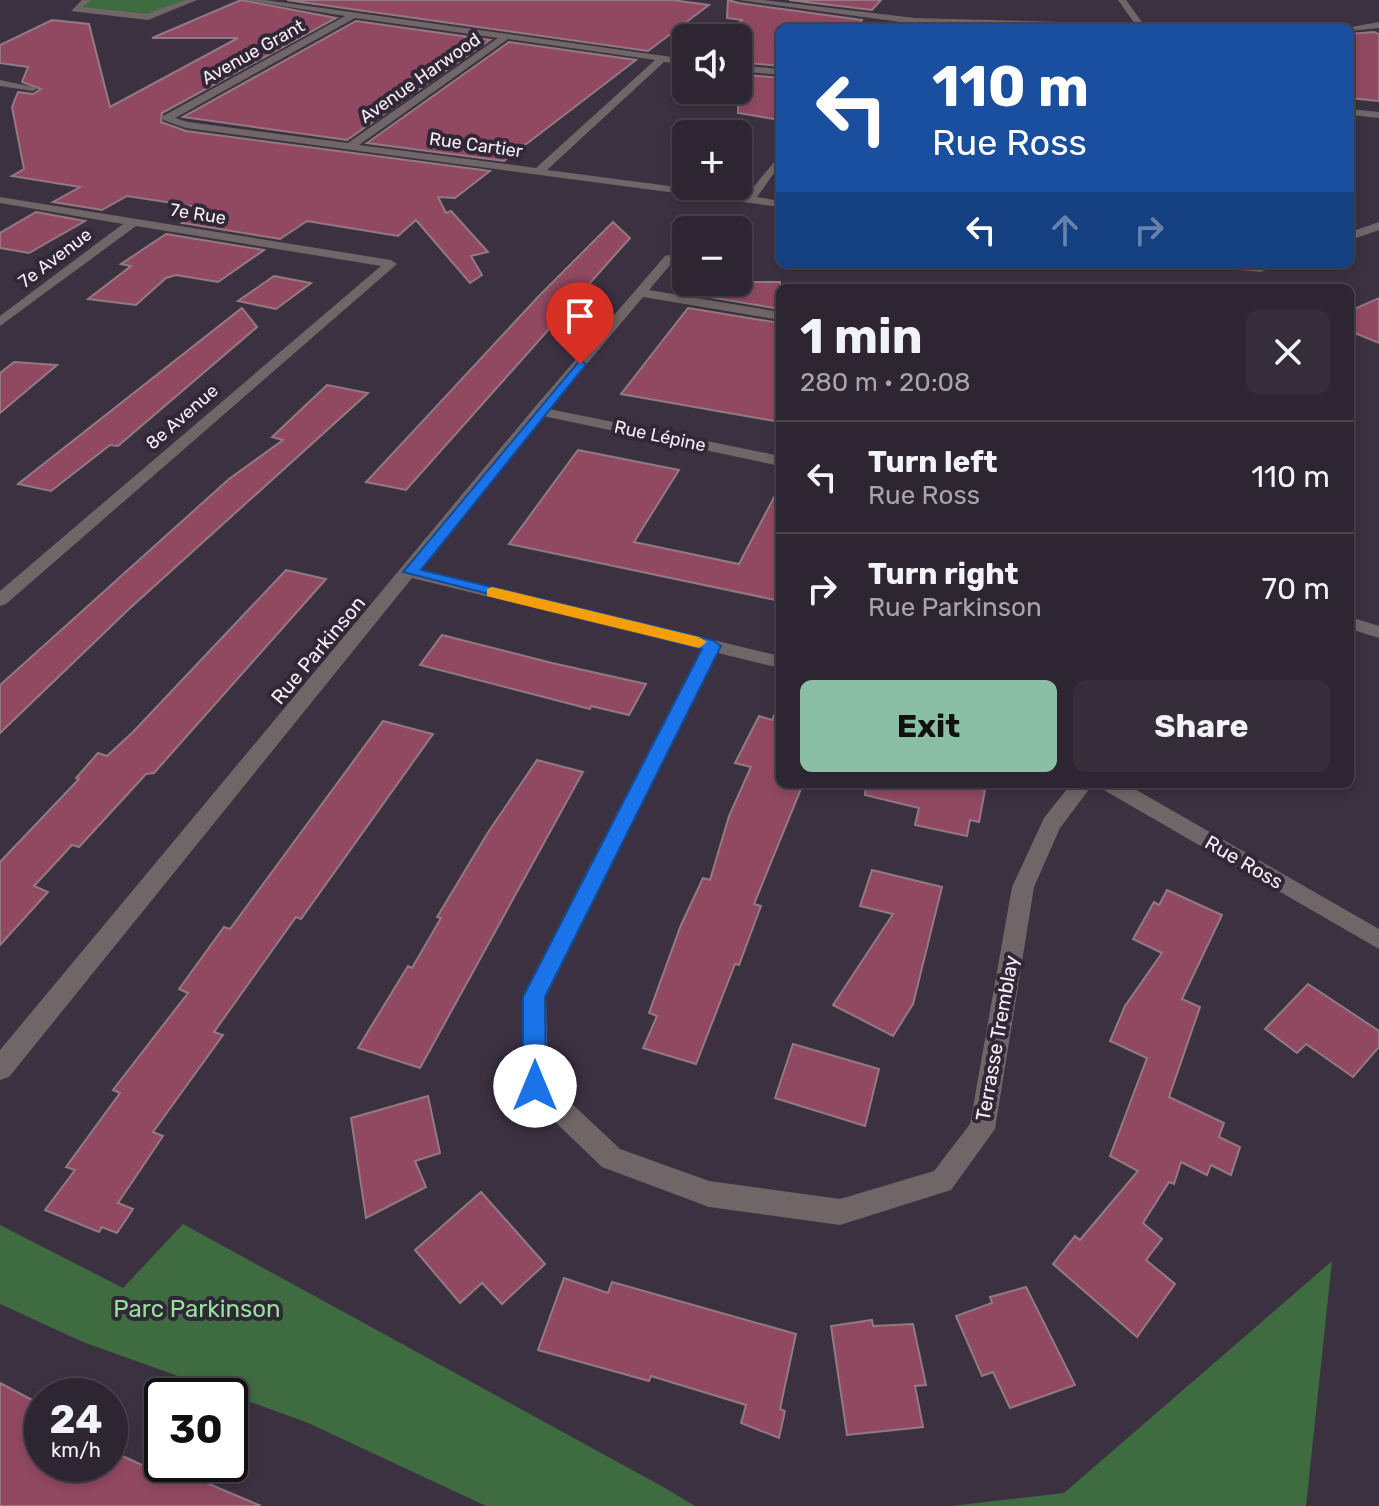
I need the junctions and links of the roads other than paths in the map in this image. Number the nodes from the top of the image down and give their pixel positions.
1 (87, 0) edge
2 (193, 0) edge
3 (248, 0) edge
4 (743, 0) edge
5 (1122, 0) edge
6 (353, 15) junction
7 (1012, 24) edge
8 (1139, 24) edge
9 (1379, 25) edge
10 (1354, 28) edge
11 (507, 36) junction
12 (662, 59) junction
13 (672, 60) edge
14 (752, 69) edge
15 (776, 72) edge
16 (0, 83) edge
17 (33, 88) dead end
18 (1354, 112) edge
19 (1379, 115) edge
20 (167, 118) joint
21 (352, 145) junction
22 (776, 163) edge
23 (538, 172) junction
24 (672, 190) edge
25 (752, 196) edge
26 (0, 200) edge
27 (749, 200) edge
28 (776, 203) edge
29 (133, 222) junction
30 (1379, 226) edge
31 (1354, 235) edge
32 (669, 259) dead end
33 (391, 264) joint
34 (641, 293) junction
35 (776, 315) edge
36 (0, 322) edge
37 (539, 411) junction
38 (776, 460) edge
39 (411, 572) junction
40 (0, 600) edge
41 (1354, 624) edge
42 (1379, 632) edge
43 (712, 646) junction
44 (776, 661) edge
45 (1080, 788) edge
46 (1116, 788) edge
47 (1379, 940) edge
48 (0, 1069) edge

1 - 2 street
3 - 6 street
4 - 7 street
5 - 8 street
6 - 11 street
6 - 20 street, Avenue Grant
9 - 10 street
11 - 12 street
11 - 21 street, Avenue Harwood
12 - 13 street
12 - 23 street
14 - 15 street
16 - 17 street
18 - 19 street
20 - 21 street, Rue Cartier
21 - 23 street, Rue Cartier
22 - 25 street
23 - 24 street, Rue Cartier
26 - 29 street, 7e Rue
27 - 28 street, Rue Cartier
29 - 33 street, 7e Rue
29 - 36 street, 7e Avenue
30 - 31 street
32 - 34 street, Rue Parkinson
33 - 40 street, 8e Avenue
34 - 35 street
34 - 37 street, Rue Parkinson
37 - 38 street, Rue Lépine
37 - 39 street, Rue Parkinson
39 - 43 street
39 - 48 street, Rue Parkinson
41 - 42 street
43 - 44 street
43 - 45 street, Terrasse Tremblay
46 - 47 street, Rue Ross

